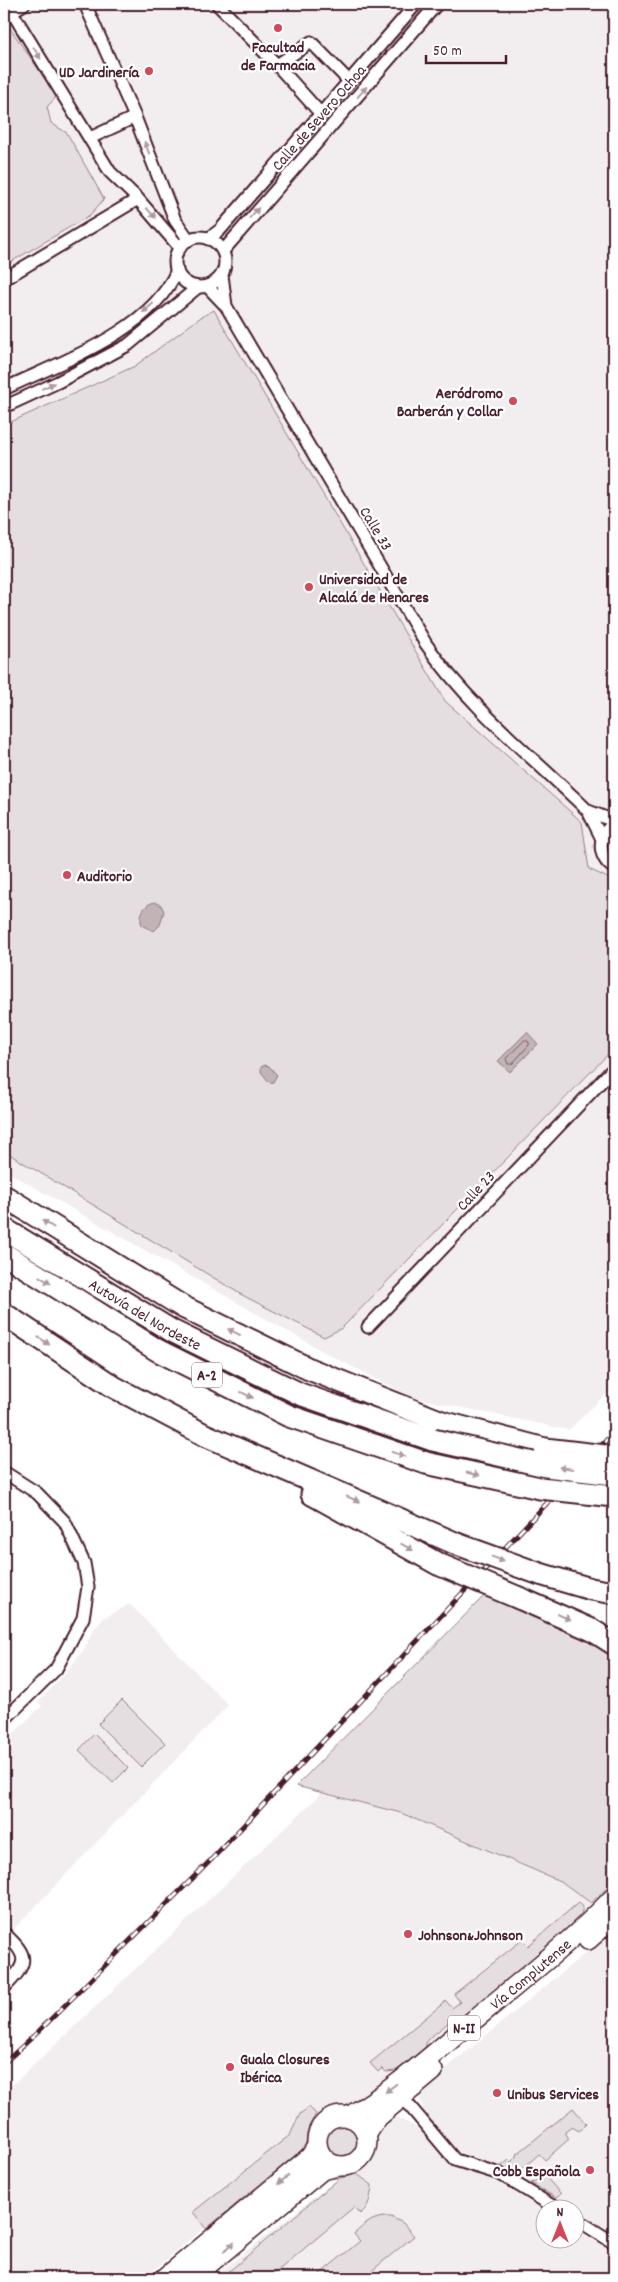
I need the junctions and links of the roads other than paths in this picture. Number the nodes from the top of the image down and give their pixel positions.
1 (24, 4) edge
2 (85, 4) edge
3 (217, 4) edge
4 (416, 4) edge
5 (437, 4) edge
6 (8, 10) edge
7 (277, 65) junction
8 (349, 81) junction
9 (321, 114) junction
10 (135, 117) junction
11 (90, 138) junction
12 (138, 199) junction
13 (208, 238) junction
14 (189, 240) junction
15 (180, 248) junction
16 (223, 251) junction
17 (177, 270) junction
18 (222, 275) junction
19 (4, 279) edge
20 (202, 286) junction
21 (226, 306) junction
22 (4, 389) edge
23 (4, 407) edge
24 (588, 811) junction
25 (614, 823) edge
26 (602, 839) junction
27 (614, 868) edge
28 (612, 1076) edge
29 (4, 1196) edge
30 (4, 1229) edge
31 (4, 1254) edge
32 (4, 1314) edge
33 (368, 1327) dead end
34 (172, 1331) junction
35 (134, 1398) junction
36 (438, 1430) junction
37 (614, 1457) edge
38 (4, 1472) edge
39 (614, 1474) edge
40 (614, 1496) edge
41 (614, 1593) edge
42 (614, 1644) edge
43 (4, 1720) edge
44 (614, 1897) edge
45 (614, 1917) edge
46 (4, 1933) edge
47 (4, 1988) edge
48 (402, 2097) junction
49 (348, 2117) junction
50 (366, 2135) junction
51 (318, 2146) junction
52 (338, 2166) junction
53 (543, 2200) edge
54 (586, 2226) edge
55 (614, 2243) edge
56 (165, 2278) edge
57 (192, 2278) edge

1 - 6 street
2 - 10 street
3 - 7 street
4 - 8 street, Calle de Severo Ochoa
16 -> 5 street, Calle de Severo Ochoa
6 -> 11 street
7 - 8 street
7 - 9 street
8 - 9 street, Calle de Severo Ochoa
9 - 13 street, Calle de Severo Ochoa
10 - 11 street
14 -> 10 street
11 - 12 street
12 -> 15 street
12 - 19 street
13 - 14 street
13 - 16 street
14 - 15 street
15 - 17 street
16 - 18 street
17 - 20 street
17 -> 22 street
18 - 20 street
18 - 21 street, Calle 33
20 - 21 street, Calle 33
23 -> 20 street
21 - 24 street, Calle 33
24 - 25 street, Calle 33
24 - 26 street, Calle 33
25 - 26 street
26 - 27 street, Calle 33
28 - 33 street, Calle 23
36 -> 29 highway
30 - 34 highway, Autovía del Nordeste / A-2
31 -> 40 highway, A-2, bridge
32 -> 35 highway
34 - 36 highway
34 - 36 highway, Autovía del Nordeste / A-2
35 -> 41 highway, bridge
35 -> 42 highway, bridge
36 - 37 highway, bridge
39 -> 36 highway, A-2, bridge
38 - 43 street
44 -> 49 main road, Vía Complutense / N-II
45 - 48 main road, Vía Complutense / N-II
46 - 47 street
48 - 50 main road, Vía Complutense / N-II
48 - 53 street
49 - 50 main road
49 - 51 main road, N-II
50 - 52 main road, N-II
51 - 52 main road
51 -> 56 main road, N-II
57 -> 52 main road, N-II
54 - 55 street

